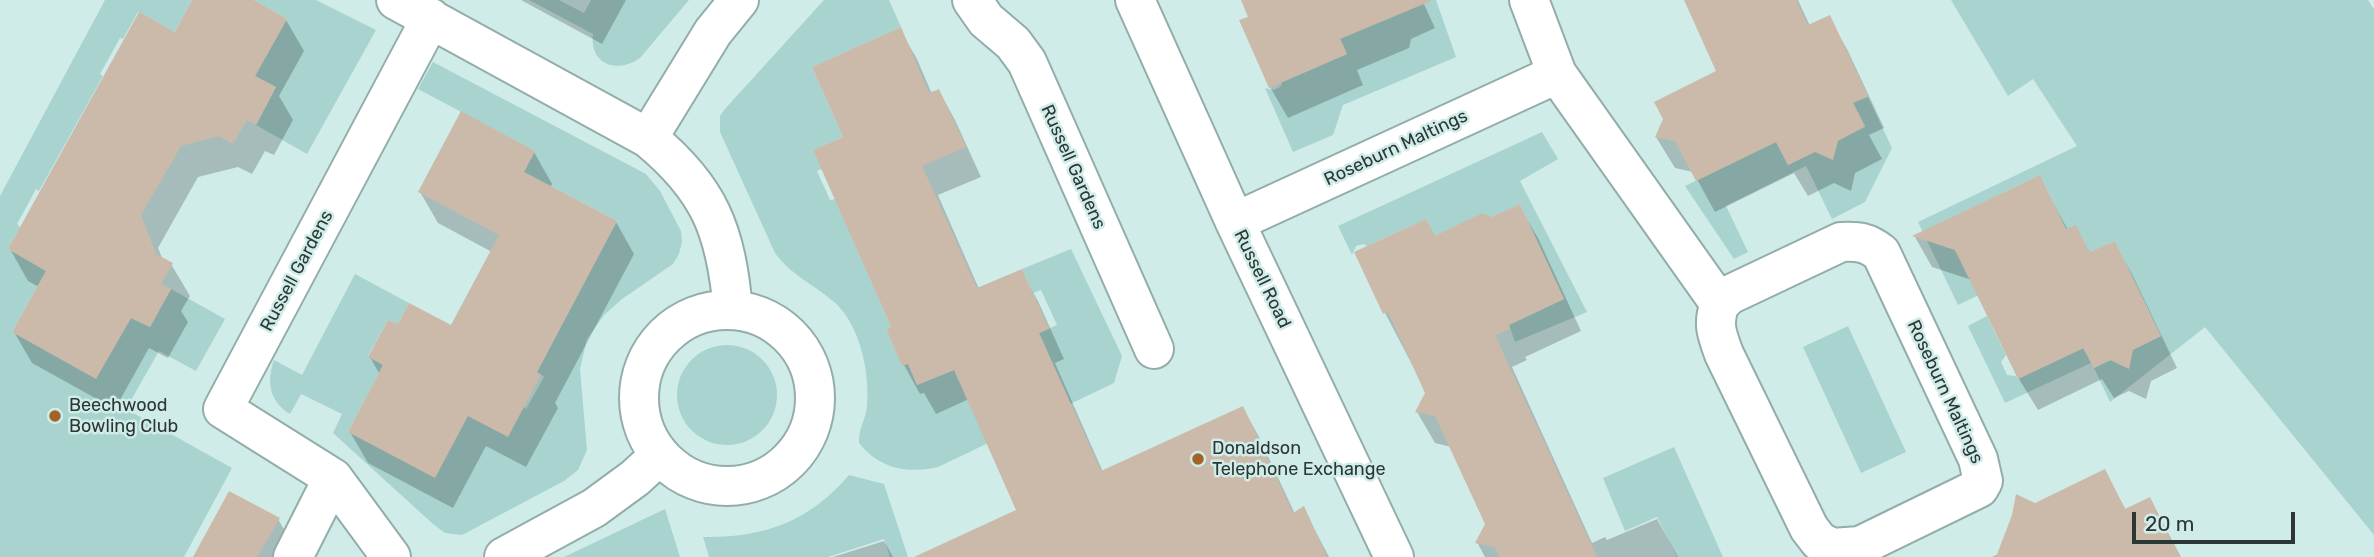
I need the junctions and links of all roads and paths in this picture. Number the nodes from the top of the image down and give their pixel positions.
1 (396, 0) edge
2 (739, 0) edge
3 (972, 0) edge
4 (1135, 0) edge
5 (1529, 0) edge
6 (431, 18) junction
7 (1557, 74) junction
8 (648, 138) junction
9 (1235, 222) junction
10 (1720, 304) junction
11 (733, 310) junction
12 (1154, 349) dead end
13 (660, 455) junction
14 (333, 478) junction
15 (293, 557) edge
16 (391, 557) edge
17 (504, 557) edge
18 (1394, 557) edge

1 - 6 street
2 - 8 street
3 - 12 street, Russell Gardens
4 - 9 street, Russell Road
5 - 7 street
6 - 8 street
6 - 14 street, Russell Gardens
7 - 9 street, Roseburn Maltings
7 - 10 street
8 - 11 street
9 - 18 street, Russell Road
10 - 10 street, Roseburn Maltings
11 - 13 street
11 - 13 street
13 - 17 street
14 - 15 street
14 - 16 street, Russell Gardens

